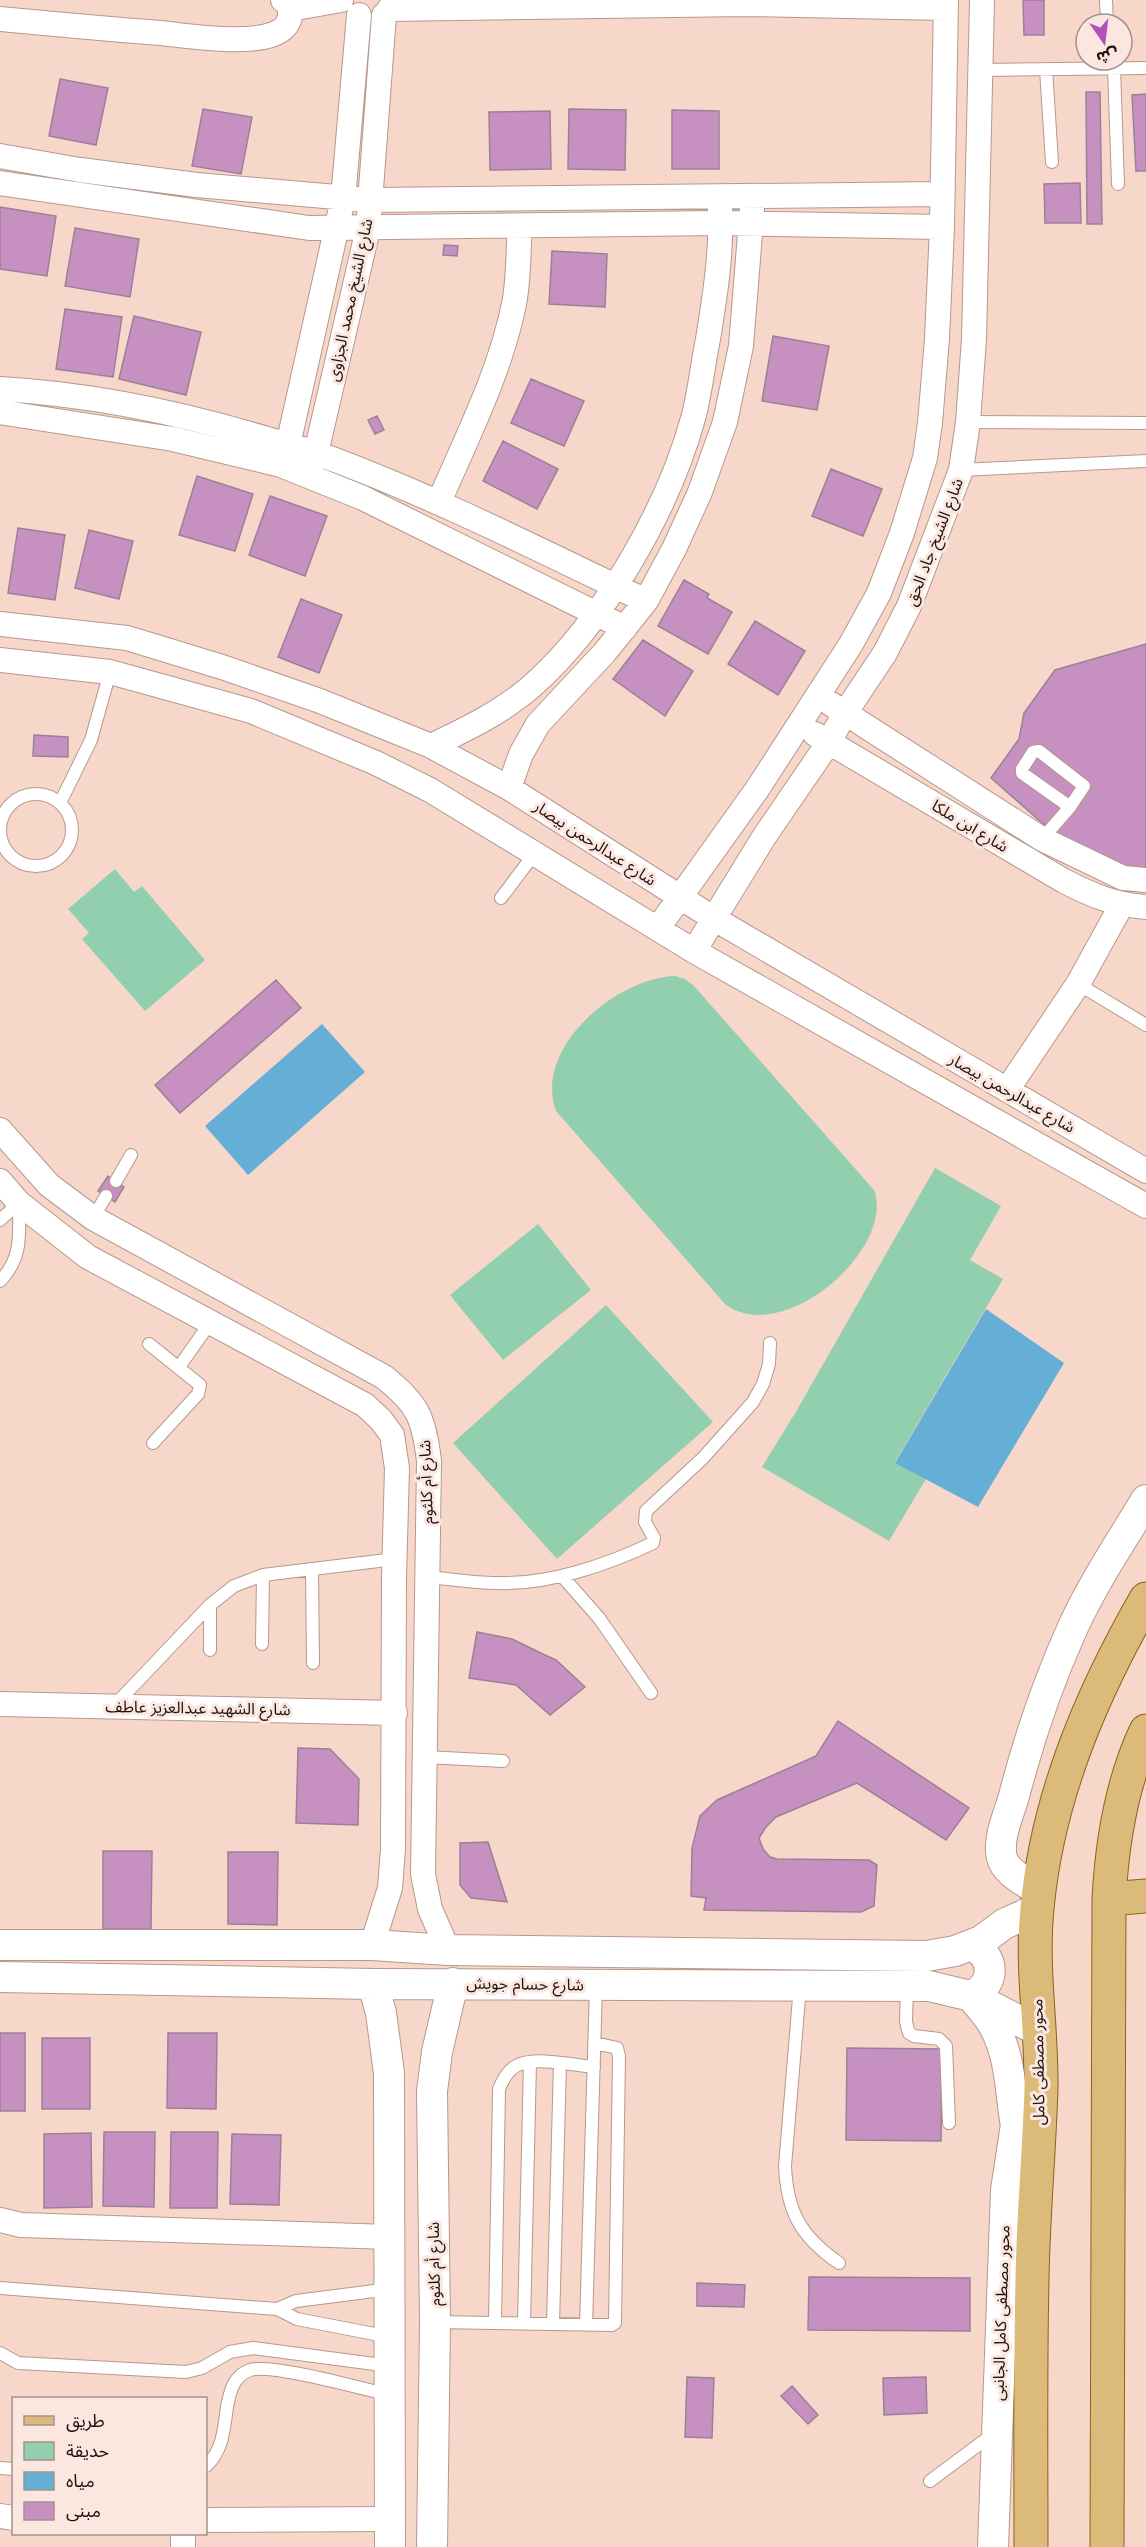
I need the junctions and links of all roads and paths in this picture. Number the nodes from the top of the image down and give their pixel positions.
1 (982, 0) edge
2 (747, 2) edge
3 (287, 4) edge
4 (614, 4) edge
5 (946, 4) edge
6 (350, 5) edge
7 (388, 8) edge
8 (0, 19) edge
9 (944, 44) junction
10 (981, 45) junction
11 (1074, 68) edge
12 (1046, 69) junction
13 (981, 70) junction
14 (1110, 72) edge
15 (0, 156) edge
16 (1052, 162) dead end
17 (0, 183) edge
18 (1118, 184) dead end
19 (942, 194) junction
20 (719, 196) junction
21 (752, 196) junction
22 (343, 199) junction
23 (371, 200) junction
24 (721, 223) junction
25 (752, 223) junction
26 (520, 226) junction
27 (942, 227) junction
28 (337, 229) junction
29 (368, 229) junction
30 (0, 389) edge
31 (0, 412) edge
32 (968, 422) junction
33 (1146, 423) edge
34 (285, 455) junction
35 (1146, 461) edge
36 (312, 464) junction
37 (961, 470) junction
38 (439, 502) junction
39 (614, 586) junction
40 (645, 602) junction
41 (597, 614) junction
42 (0, 624) edge
43 (626, 628) junction
44 (0, 660) edge
45 (110, 672) junction
46 (817, 696) junction
47 (845, 713) junction
48 (800, 725) junction
49 (829, 742) junction
50 (431, 746) junction
51 (509, 788) junction
52 (60, 803) junction
53 (1070, 807) junction
54 (1042, 839) junction
55 (535, 853) junction
56 (4, 855) edge
57 (1074, 856) junction
58 (1146, 880) edge
59 (1064, 881) junction
60 (679, 896) junction
61 (501, 898) dead end
62 (1121, 906) junction
63 (1146, 907) edge
64 (713, 918) junction
65 (658, 928) junction
66 (694, 951) junction
67 (1078, 984) junction
68 (1146, 1025) edge
69 (1007, 1090) junction
70 (0, 1130) edge
71 (131, 1155) dead end
72 (1146, 1171) edge
73 (116, 1181) dead end
74 (1, 1183) edge
75 (106, 1196) dead end
76 (19, 1203) junction
77 (1146, 1206) edge
78 (93, 1218) junction
79 (0, 1220) edge
80 (0, 1281) edge
81 (210, 1323) junction
82 (770, 1343) dead end
83 (149, 1344) dead end
84 (178, 1367) junction
85 (153, 1443) dead end
86 (1146, 1500) edge
87 (395, 1568) junction
88 (312, 1569) junction
89 (263, 1575) junction
90 (562, 1576) junction
91 (428, 1577) junction
92 (1146, 1599) edge
93 (210, 1605) junction
94 (262, 1644) dead end
95 (210, 1650) dead end
96 (313, 1663) dead end
97 (651, 1692) dead end
98 (0, 1704) edge
99 (114, 1706) junction
100 (395, 1713) junction
101 (1146, 1731) edge
102 (425, 1757) junction
103 (503, 1761) dead end
104 (1146, 1896) edge
105 (1109, 1899) junction
106 (1038, 1900) junction
107 (0, 1945) edge
108 (88, 1945) junction
109 (372, 1945) junction
110 (971, 1945) junction
111 (448, 1950) junction
112 (717, 1953) junction
113 (0, 1977) edge
114 (88, 1978) junction
115 (453, 1983) junction
116 (373, 1984) junction
117 (596, 1986) junction
118 (718, 1986) junction
119 (800, 1986) junction
120 (907, 1986) junction
121 (971, 1996) junction
122 (1039, 2031) junction
123 (594, 2043) junction
124 (530, 2062) junction
125 (560, 2063) junction
126 (594, 2067) junction
127 (1041, 2087) junction
128 (949, 2123) dead end
129 (1016, 2126) junction
130 (0, 2220) edge
131 (389, 2237) junction
132 (839, 2263) dead end
133 (0, 2288) edge
134 (390, 2289) junction
135 (277, 2309) junction
136 (435, 2322) junction
137 (495, 2323) junction
138 (524, 2323) junction
139 (553, 2324) junction
140 (586, 2325) junction
141 (0, 2353) edge
142 (391, 2366) junction
143 (996, 2432) junction
144 (207, 2465) edge
145 (930, 2481) dead end
146 (207, 2520) edge
147 (390, 2533) edge
148 (432, 2547) edge
149 (993, 2547) edge
150 (1031, 2547) edge
151 (1107, 2547) edge

1 - 10 street, شارع الشيخ جاد الحق
2 - 4 street
2 - 5 street
3 - 6 street
3 - 8 street
4 - 7 street
5 - 9 street, شارع الشيخ جاد الحق
6 - 7 street
6 - 22 street, شارع الشيخ محمد الجزاوى
7 - 23 street, شارع الشيخ محمد الجزاوى
9 - 10 street
9 - 19 street, شارع الشيخ جاد الحق
10 - 13 street, شارع الشيخ جاد الحق
11 - 12 lane
12 - 13 lane
12 - 16 lane
13 - 32 street, شارع الشيخ جاد الحق
14 - 18 lane
15 - 22 street
17 - 28 street
19 - 21 street
19 - 27 street, شارع الشيخ جاد الحق
20 - 21 street
20 - 23 street
20 - 24 street
21 - 25 street
22 - 23 street
22 - 28 street, شارع الشيخ محمد الجزاوى
23 - 29 street, شارع الشيخ محمد الجزاوى
24 - 25 street
24 - 26 street
24 - 39 street
25 - 27 street
25 - 40 street
26 - 29 street
26 - 38 street
27 - 46 street, شارع الشيخ جاد الحق
28 - 29 street
28 - 34 street, شارع الشيخ محمد الجزاوى
29 - 36 street, شارع الشيخ محمد الجزاوى
30 - 34 street
31 - 34 street
32 - 33 lane
32 - 37 street, شارع الشيخ جاد الحق
34 - 36 street
35 - 37 lane
36 - 38 street
36 - 41 street
37 - 47 street, شارع الشيخ جاد الحق
38 - 39 street
39 - 40 street
39 - 41 street
40 - 43 street
41 - 43 street
41 - 50 street
42 - 50 street, شارع عبدالرحمن بيصار
43 - 51 street
44 - 45 street, شارع عبدالرحمن بيصار
45 - 52 lane
45 - 55 street, شارع عبدالرحمن بيصار
46 - 47 street, شارع ابن ملكا
46 - 48 street, شارع الشيخ جاد الحق
47 - 49 street, شارع الشيخ جاد الحق
47 - 54 street, شارع ابن ملكا
48 - 49 street, شارع ابن ملكا
48 - 60 street, شارع الشيخ جاد الحق
49 - 59 street, شارع ابن ملكا
49 - 64 street, شارع الشيخ جاد الحق
50 - 51 street, شارع عبدالرحمن بيصار
51 - 60 street, شارع عبدالرحمن بيصار
52 - 56 lane
52 - 56 lane
53 - 53 lane
53 - 54 lane
54 - 57 street, شارع ابن ملكا
55 - 61 lane
55 - 65 street, شارع عبدالرحمن بيصار
57 - 58 street, شارع ابن ملكا
57 - 59 street
59 - 62 street, شارع ابن ملكا
60 - 64 street, شارع عبدالرحمن بيصار
60 - 65 street, شارع الشيخ جاد الحق
62 - 63 street, شارع ابن ملكا
62 - 67 street
64 - 66 street, شارع الشيخ جاد الحق
64 - 69 street, شارع عبدالرحمن بيصار
65 - 66 street, شارع عبدالرحمن بيصار
66 - 77 street, شارع عبدالرحمن بيصار
67 - 68 lane
67 - 69 street
69 - 72 street, شارع عبدالرحمن بيصار
70 - 78 street, شارع أم كلثوم
71 - 73 lane
74 - 76 street, شارع أم كلثوم
75 - 78 lane
76 - 79 lane
76 - 80 lane
76 - 81 street, شارع أم كلثوم
78 - 91 street, شارع أم كلثوم
81 - 84 lane
81 - 87 street, شارع أم كلثوم
82 - 90 lane
83 - 84 lane
84 - 85 lane
86 - 106 street
87 - 88 lane
87 - 91 street
87 - 100 street, شارع أم كلثوم
88 - 89 lane
88 - 96 lane
89 - 93 lane
89 - 94 lane
90 - 91 lane
90 - 97 lane
91 - 102 street, شارع أم كلثوم
92 - 106 main road, محور مصطفى كامل
93 - 95 lane
93 - 99 lane
98 - 99 street, شارع الشهيد عبدالعزيز عاطف
99 - 100 street, شارع الشهيد عبدالعزيز عاطف
100 - 109 street, شارع أم كلثوم
101 - 105 main road
102 - 103 lane
102 - 111 street, شارع أم كلثوم
104 - 105 main road
105 - 151 main road
106 - 110 street, شارع حسام جويش
106 - 122 main road, محور مصطفى كامل
107 - 108 street, شارع حسام جويش
108 - 109 street, شارع حسام جويش
108 - 114 street
109 - 111 street, شارع حسام جويش
110 - 112 street, شارع حسام جويش
110 - 121 street
111 - 112 street, شارع حسام جويش
112 - 118 street
113 - 114 street, شارع حسام جويش
114 - 116 street, شارع حسام جويش
115 - 116 street, شارع حسام جويش
115 - 117 street, شارع حسام جويش
115 - 136 street, شارع أم كلثوم
116 - 131 street
117 - 118 street, شارع حسام جويش
117 - 123 lane
118 - 119 street, شارع حسام جويش
119 - 120 street, شارع حسام جويش
119 - 132 lane
120 - 121 street, شارع حسام جويش
120 - 128 lane
121 - 122 street, شارع حسام جويش
121 - 129 street
122 - 127 main road, محور مصطفى كامل
123 - 126 lane
123 - 140 lane
124 - 125 lane
124 - 137 lane
124 - 138 lane
125 - 126 lane
125 - 139 lane
126 - 140 lane
127 - 129 street, محور مصطفى كامل الجانبى
127 - 150 main road, محور مصطفى كامل
129 - 143 street, محور مصطفى كامل الجانبى
130 - 131 street
131 - 134 street
133 - 135 lane
134 - 135 lane
134 - 142 street
135 - 142 lane
136 - 137 lane
136 - 148 street, شارع أم كلثوم
137 - 138 lane
138 - 139 lane
139 - 140 lane
141 - 142 lane
142 - 144 lane
142 - 147 street
143 - 145 lane
143 - 149 street, محور مصطفى كامل الجانبى
146 - 147 street

